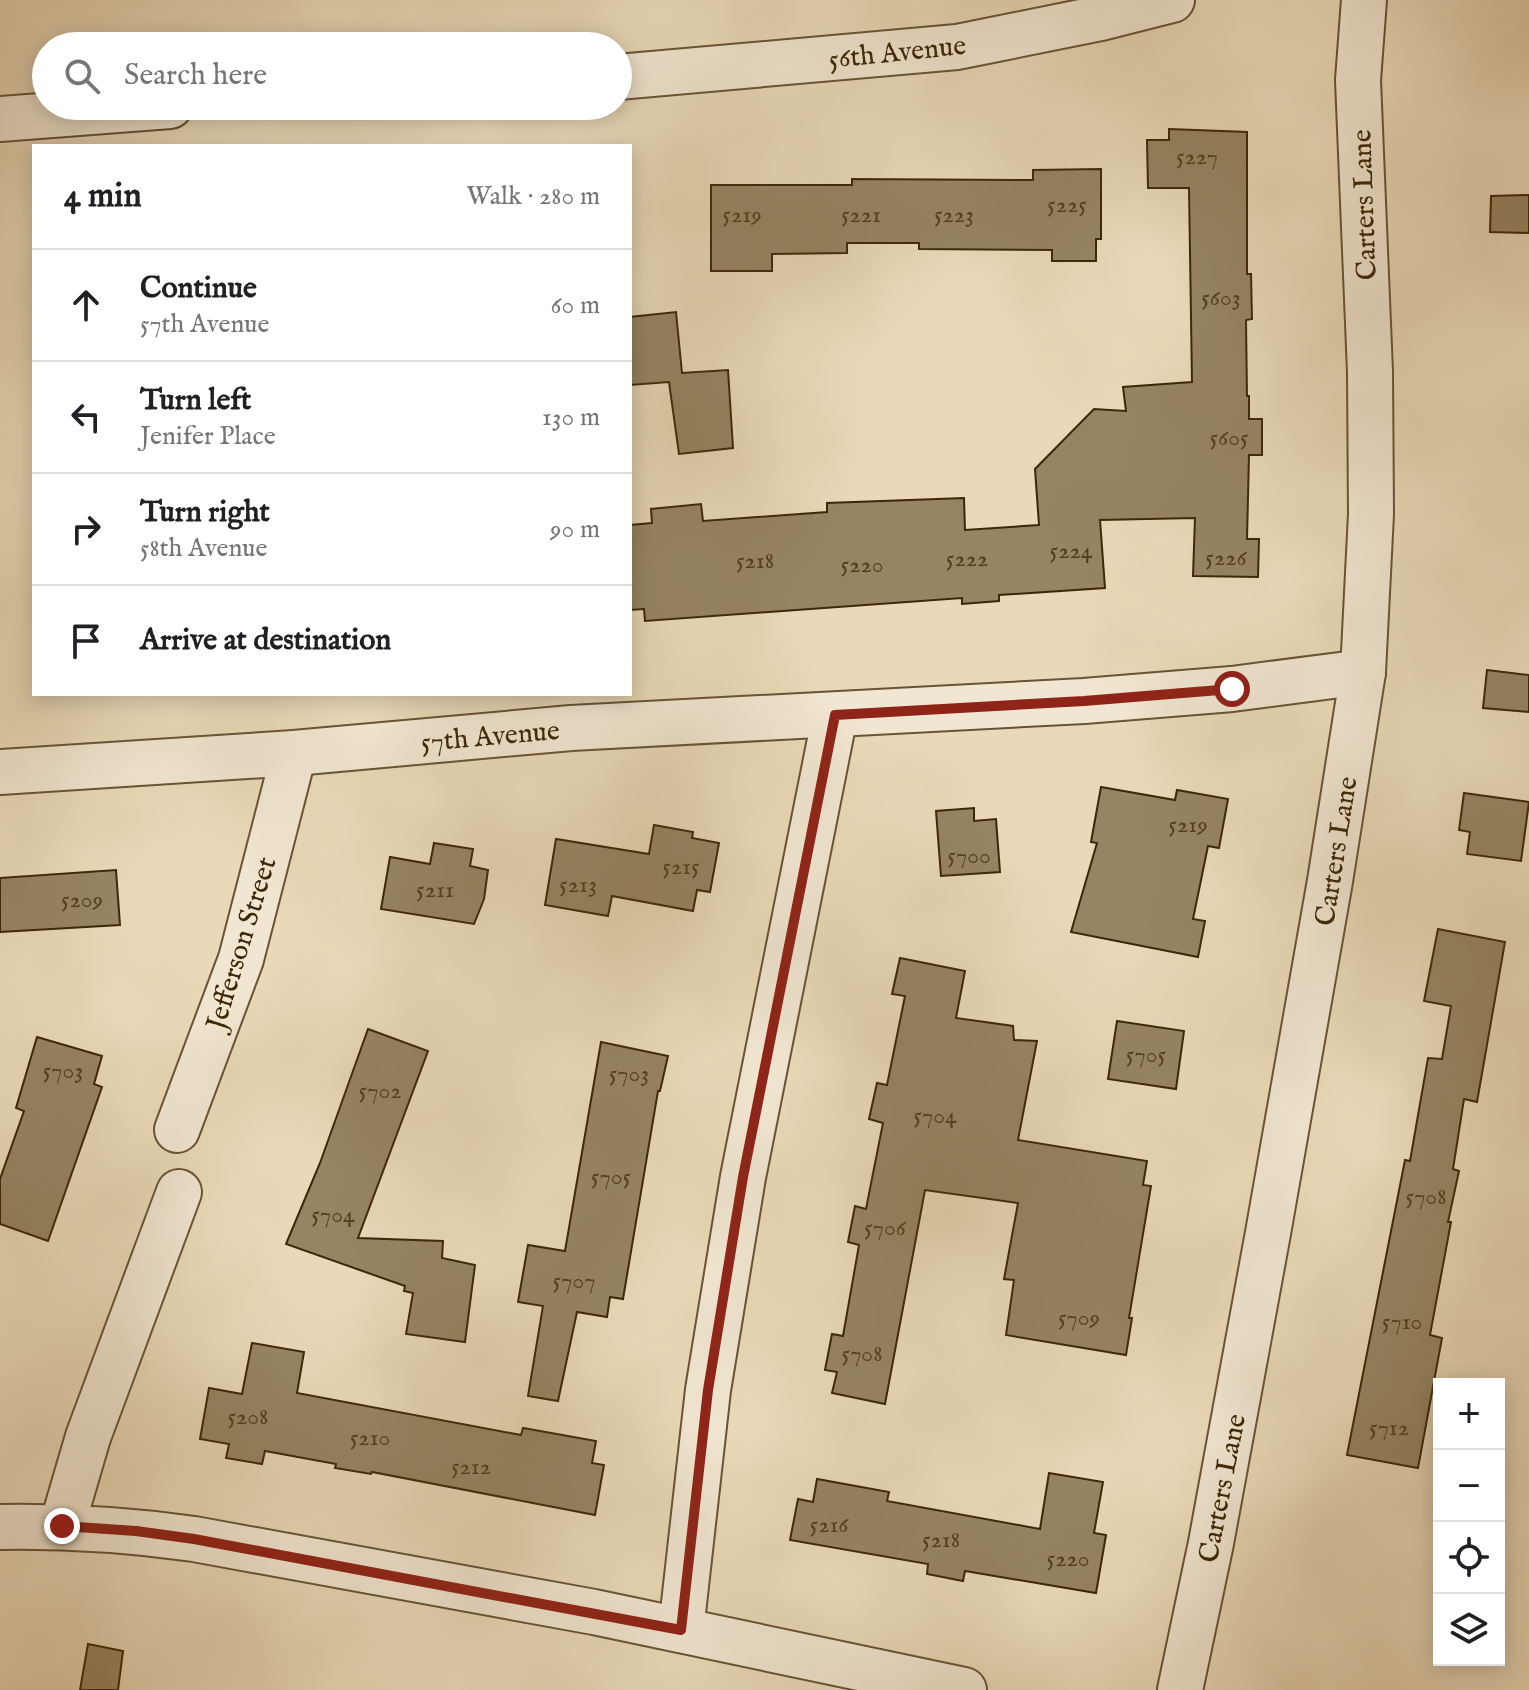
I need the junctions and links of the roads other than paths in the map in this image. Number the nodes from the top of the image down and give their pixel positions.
1 (1172, 0) edge
2 (1364, 0) edge
3 (632, 76) edge
4 (32, 117) edge
5 (0, 119) edge
6 (1363, 672) junction
7 (835, 715) junction
8 (294, 753) junction
9 (0, 772) edge
10 (177, 1130) dead end
11 (179, 1192) dead end
12 (62, 1526) junction
13 (0, 1527) edge
14 (681, 1630) junction
15 (964, 1690) edge
16 (1180, 1690) edge

1 - 3 street, 56th Avenue
2 - 6 street, Carters Lane
4 - 5 street
6 - 7 street, 57th Avenue
6 - 16 street, Carters Lane
7 - 8 street, 57th Avenue
7 - 14 street
8 - 9 street, 57th Avenue
8 - 10 street, Jefferson Street
11 - 12 street
12 - 13 street
12 - 14 street
14 - 15 street

